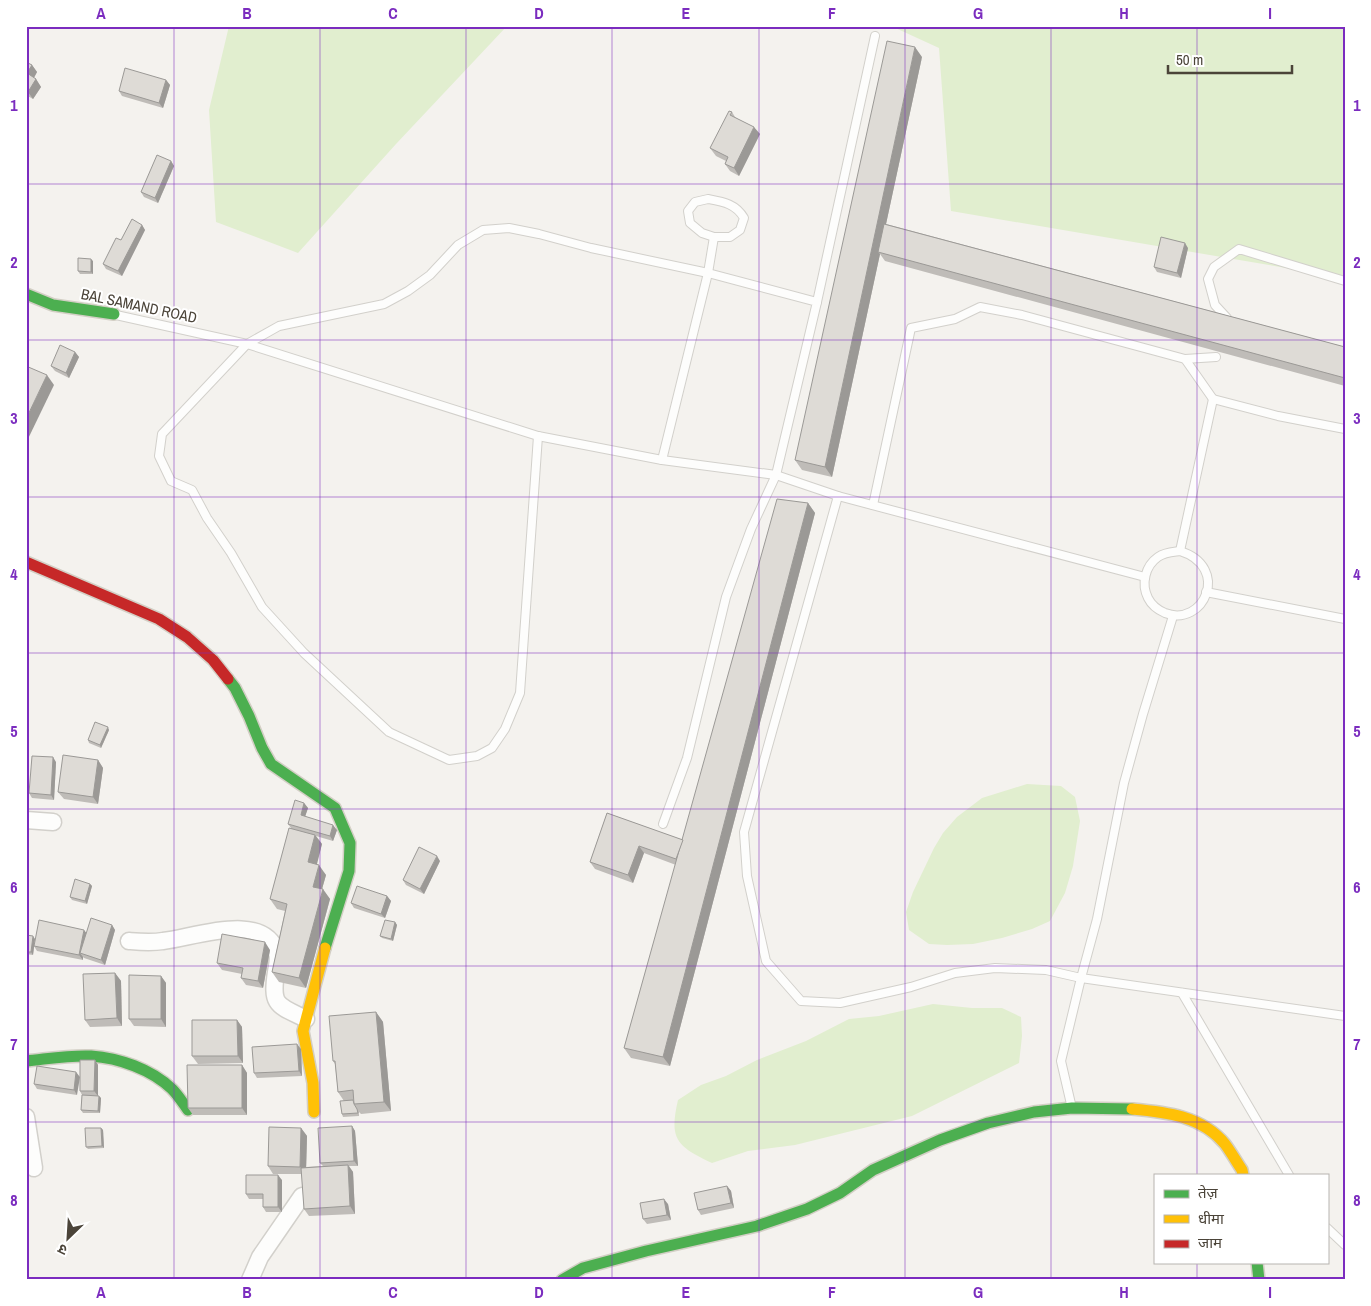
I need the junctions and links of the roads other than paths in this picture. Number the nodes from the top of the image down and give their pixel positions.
1 (875, 36) dead end
2 (714, 237) junction
3 (708, 273) junction
4 (1345, 281) edge
5 (26, 294) edge
6 (817, 302) junction
7 (114, 314) joint
8 (1228, 318) edge
9 (247, 344) junction
10 (1216, 357) edge
11 (1185, 358) junction
12 (1213, 399) junction
13 (1345, 429) edge
14 (538, 436) junction
15 (662, 460) junction
16 (776, 475) junction
17 (838, 496) junction
18 (873, 504) junction
19 (1180, 551) junction
20 (26, 562) edge
21 (1144, 577) junction
22 (1206, 592) junction
23 (1173, 616) junction
24 (1345, 619) edge
25 (26, 820) edge
26 (53, 822) dead end
27 (663, 824) dead end
28 (129, 940) dead end
29 (1081, 978) junction
30 (1182, 993) junction
31 (1345, 1016) edge
32 (306, 1019) junction
33 (26, 1061) edge
34 (1072, 1108) junction
35 (188, 1110) edge
36 (314, 1112) dead end
37 (26, 1117) edge
38 (34, 1168) dead end
39 (1244, 1174) edge
40 (1288, 1174) edge
41 (302, 1196) edge
42 (1328, 1229) edge
43 (1345, 1245) edge
44 (1257, 1264) edge
45 (250, 1280) edge
46 (562, 1280) edge
47 (1259, 1280) edge

1 - 6 lane
2 - 2 lane
2 - 3 lane
3 - 6 lane
3 - 9 lane
3 - 15 lane
4 - 8 lane
5 - 7 main road, BAL SAMAND ROAD
6 - 16 lane
7 - 9 lane, BAL SAMAND ROAD
9 - 14 lane, BAL SAMAND ROAD
9 - 14 lane
10 - 11 lane
11 - 12 lane
11 - 18 lane
12 - 13 lane
12 - 19 lane
14 - 15 lane, BAL SAMAND ROAD
15 - 16 lane, BAL SAMAND ROAD
16 - 17 lane, BAL SAMAND ROAD
16 - 27 lane
17 - 18 lane, BAL SAMAND ROAD
17 - 29 lane
18 - 21 lane, BAL SAMAND ROAD
19 - 21 lane
19 - 22 lane
20 - 32 main road
21 - 23 lane
22 - 23 lane
22 - 24 lane
23 - 29 lane
25 - 26 street
28 - 32 street
29 - 30 lane
29 - 34 lane
30 - 31 lane
30 - 40 lane
32 - 36 main road
33 - 35 main road
34 - 39 main road
34 - 46 main road
37 - 38 street
41 - 45 street
42 - 43 lane
44 - 47 main road

